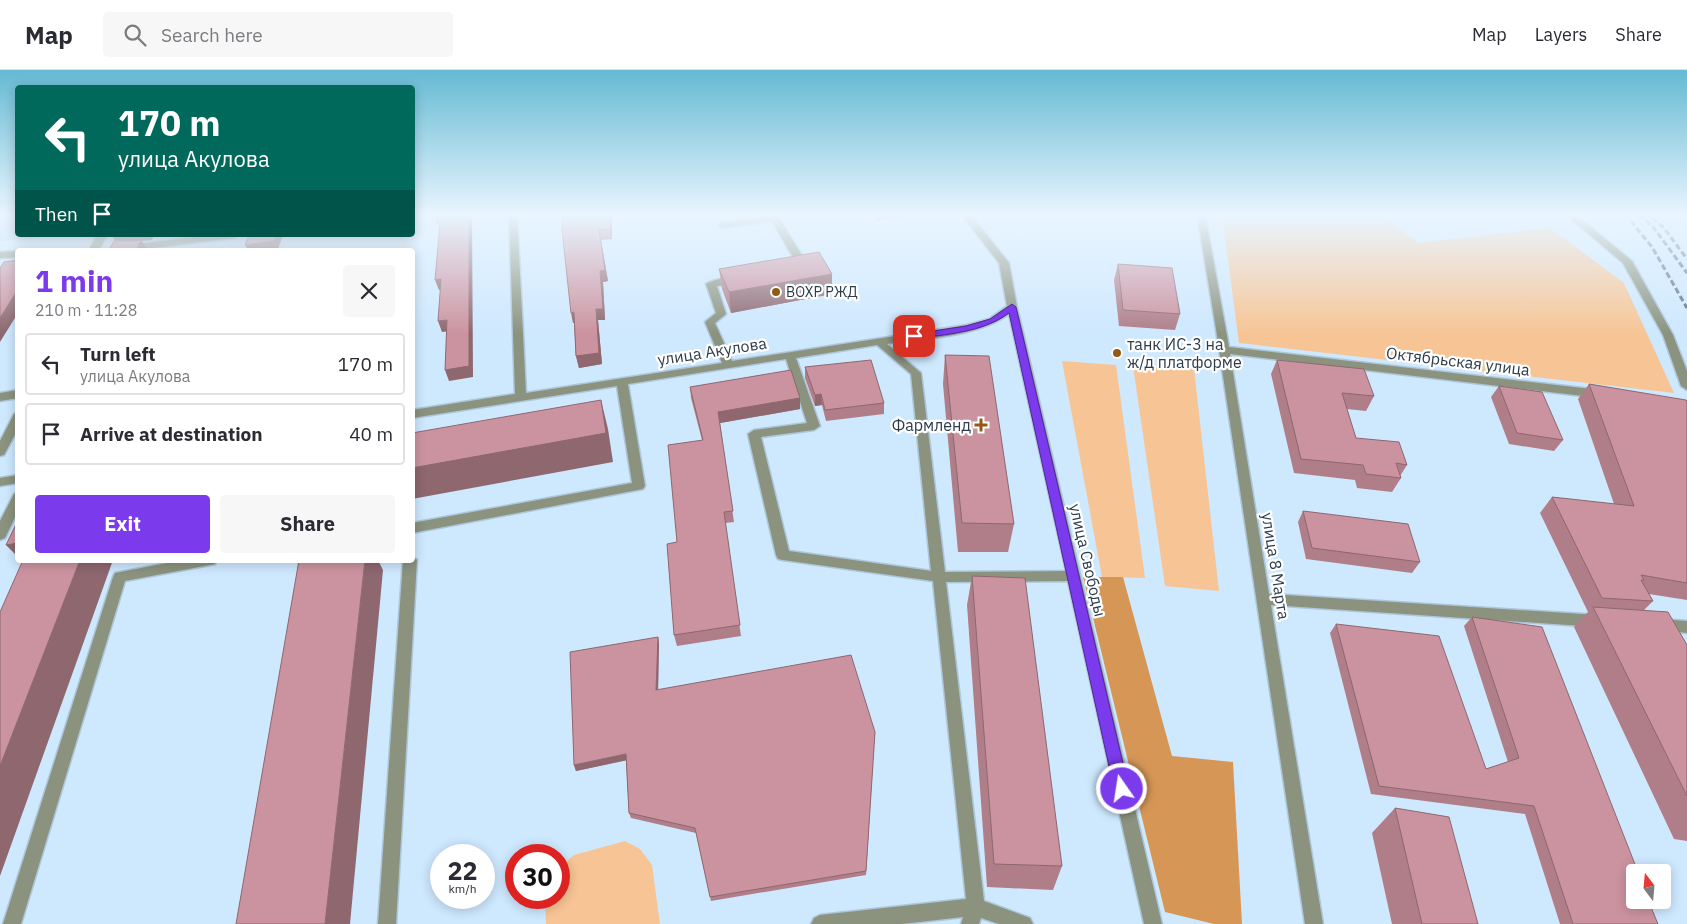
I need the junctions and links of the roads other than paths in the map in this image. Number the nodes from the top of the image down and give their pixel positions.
1 (0, 254) edge
2 (15, 254) edge
3 (515, 254) edge
4 (796, 254) edge
5 (997, 254) edge
6 (1208, 254) edge
7 (1618, 254) edge
8 (795, 269) edge
9 (748, 277) edge
10 (1012, 307) junction
11 (879, 342) junction
12 (1225, 350) junction
13 (790, 356) junction
14 (728, 365) junction
15 (622, 382) junction
16 (1687, 386) edge
17 (15, 394) edge
18 (521, 396) junction
19 (1614, 396) edge
20 (0, 397) edge
21 (415, 414) edge
22 (15, 423) edge
23 (0, 452) edge
24 (15, 480) edge
25 (0, 482) edge
26 (15, 503) edge
27 (415, 527) edge
28 (0, 534) edge
29 (194, 563) edge
30 (410, 563) edge
31 (1074, 576) junction
32 (939, 577) junction
33 (1263, 599) junction
34 (1610, 622) edge
35 (1648, 624) edge
36 (1687, 627) edge
37 (973, 916) edge
38 (12, 924) edge
39 (387, 924) edge
40 (820, 924) edge
41 (1024, 924) edge
42 (1153, 924) edge
43 (1314, 924) edge

1 - 2 street
3 - 18 street
4 - 8 street
5 - 10 street, улица Свободы
6 - 12 street, улица 8 Марта
7 - 16 street
9 - 14 street
10 - 11 street, улица Акулова
10 - 31 street, улица Свободы
11 - 13 street, улица Акулова
11 - 32 street
12 - 19 street, Октябрьская улица
12 - 33 street, улица 8 Марта
13 - 14 street, улица Акулова
13 - 32 street
14 - 15 street, улица Акулова
15 - 18 street, улица Акулова
15 - 27 street
17 - 20 street
18 - 21 street, улица Акулова
22 - 23 street
24 - 25 street
26 - 28 street
29 - 38 street
30 - 39 street
31 - 32 street
31 - 42 street, улица Свободы
32 - 37 street
33 - 34 street
33 - 43 street, улица 8 Марта
35 - 36 street
37 - 40 street
37 - 41 street

